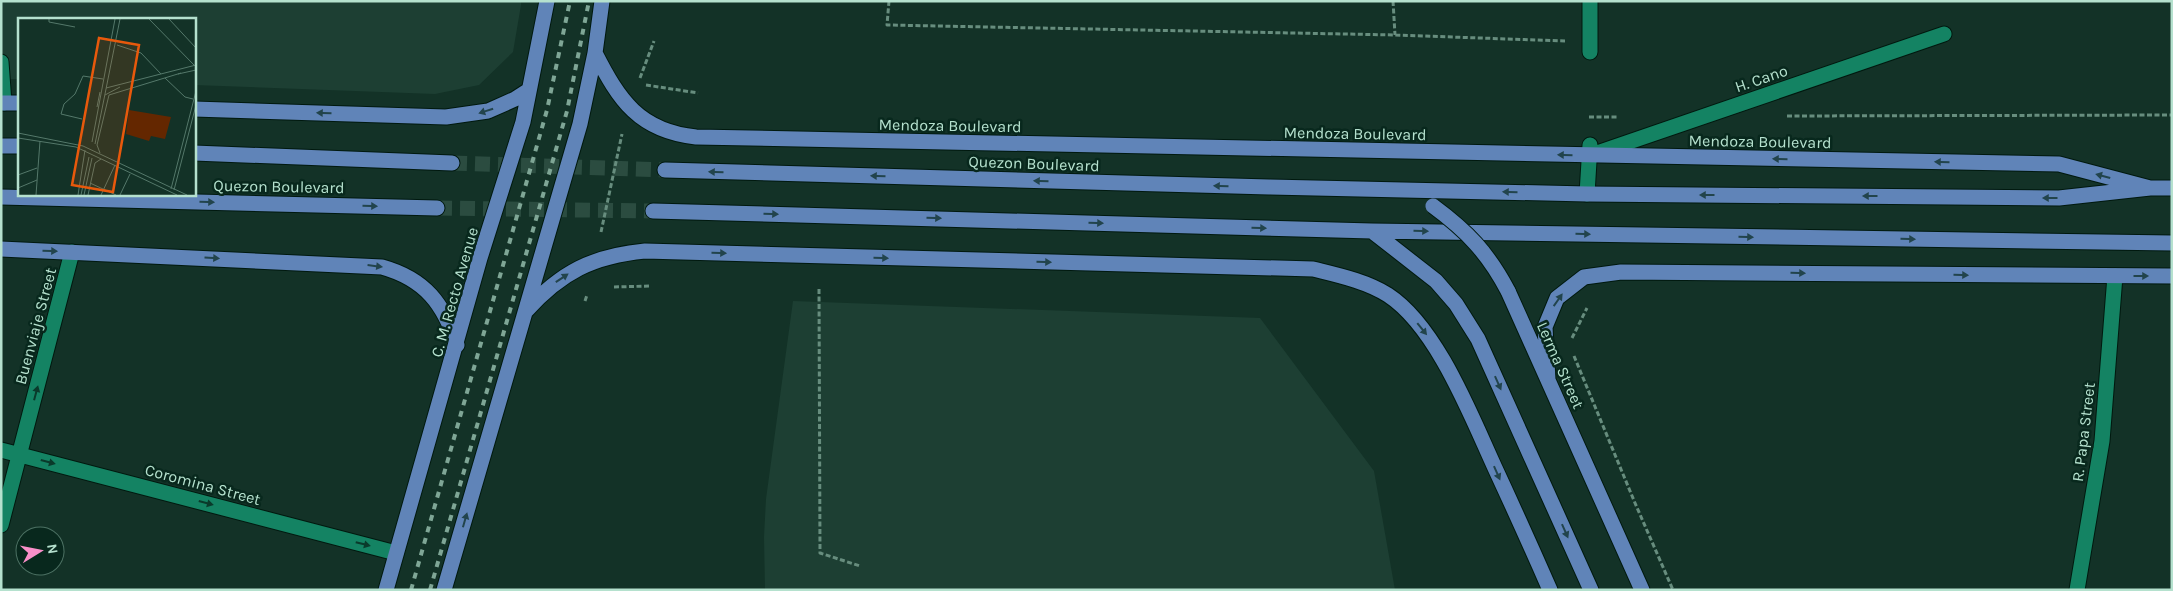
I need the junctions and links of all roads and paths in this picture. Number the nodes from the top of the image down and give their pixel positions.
1 (547, 1) edge
2 (602, 1) edge
3 (888, 1) edge
4 (1393, 1) edge
5 (1590, 1) edge
6 (1944, 34) dead end
7 (1395, 35) junction
8 (654, 41) dead end
9 (1588, 42) joint
10 (596, 53) junction
11 (1, 62) edge
12 (646, 84) dead end
13 (529, 90) junction
14 (698, 93) dead end
15 (8, 103) edge
16 (628, 107) junction
17 (195, 109) edge
18 (2172, 115) edge
19 (1777, 116) dead end
20 (1629, 117) dead end
21 (1590, 124) joint
22 (1, 146) edge
23 (18, 146) edge
24 (195, 153) edge
25 (1590, 156) junction
26 (452, 163) tunnel mouth
27 (665, 170) tunnel mouth
28 (2150, 188) junction
29 (2172, 188) edge
30 (1403, 189) junction
31 (1587, 194) junction
32 (1, 197) edge
33 (437, 208) tunnel mouth
34 (653, 211) tunnel mouth
35 (1372, 231) junction
36 (2172, 244) edge
37 (1, 249) edge
38 (72, 252) junction
39 (594, 261) junction
40 (2115, 276) junction
41 (2172, 276) edge
42 (650, 286) dead end
43 (614, 287) dead end
44 (819, 289) dead end
45 (585, 301) dead end
46 (1588, 306) dead end
47 (526, 311) junction
48 (1569, 344) dead end
49 (457, 345) junction
50 (1573, 353) dead end
51 (1548, 380) junction
52 (1, 450) edge
53 (20, 454) junction
54 (1, 525) edge
55 (396, 552) junction
56 (860, 566) dead end
57 (386, 590) edge
58 (444, 590) edge
59 (1550, 590) edge
60 (1591, 590) edge
61 (1642, 590) edge
62 (1673, 590) edge
63 (2077, 590) edge

1 - 13 main road, C. M. Recto Avenue
2 - 10 main road
3 - 7 path
4 - 7 path
5 - 9 street
6 - 25 street, H. Cano
7 - 9 path
8 - 16 path
10 - 16 main road, Mendoza Boulevard
10 - 47 main road
11 - 15 street
12 - 14 path
13 -> 17 main road
13 - 49 main road, C. M. Recto Avenue
25 -> 16 main road, Mendoza Boulevard
16 - 39 path
18 - 19 path
20 - 21 path
21 - 25 street
22 - 23 main road
24 - 26 main road, Quezon Boulevard
28 -> 25 main road, Mendoza Boulevard
25 - 31 street
30 -> 27 main road, Quezon Boulevard
28 - 29 main road, Mendoza Boulevard
28 -> 31 main road, Mendoza Boulevard
31 -> 30 main road, Mendoza Boulevard
30 - 51 main road, Lerma Street, bridge
32 -> 33 main road, Quezon Boulevard
34 -> 35 main road
35 -> 36 main road
35 -> 60 main road
37 -> 38 main road
38 -> 49 main road
53 -> 38 street, Buenviaje Street
39 - 45 path
47 -> 39 main road
39 -> 59 main road
40 -> 41 main road
51 -> 40 main road
40 - 63 street, R. Papa Street
42 - 43 path
44 - 56 path
46 - 48 path
58 -> 47 main road
49 - 55 main road, C. M. Recto Avenue
50 - 62 path
51 - 61 main road, Lerma Street
52 - 53 street, Coromina Street
53 - 54 street, Buenviaje Street
53 -> 55 street, Coromina Street
55 - 57 main road, C. M. Recto Avenue

